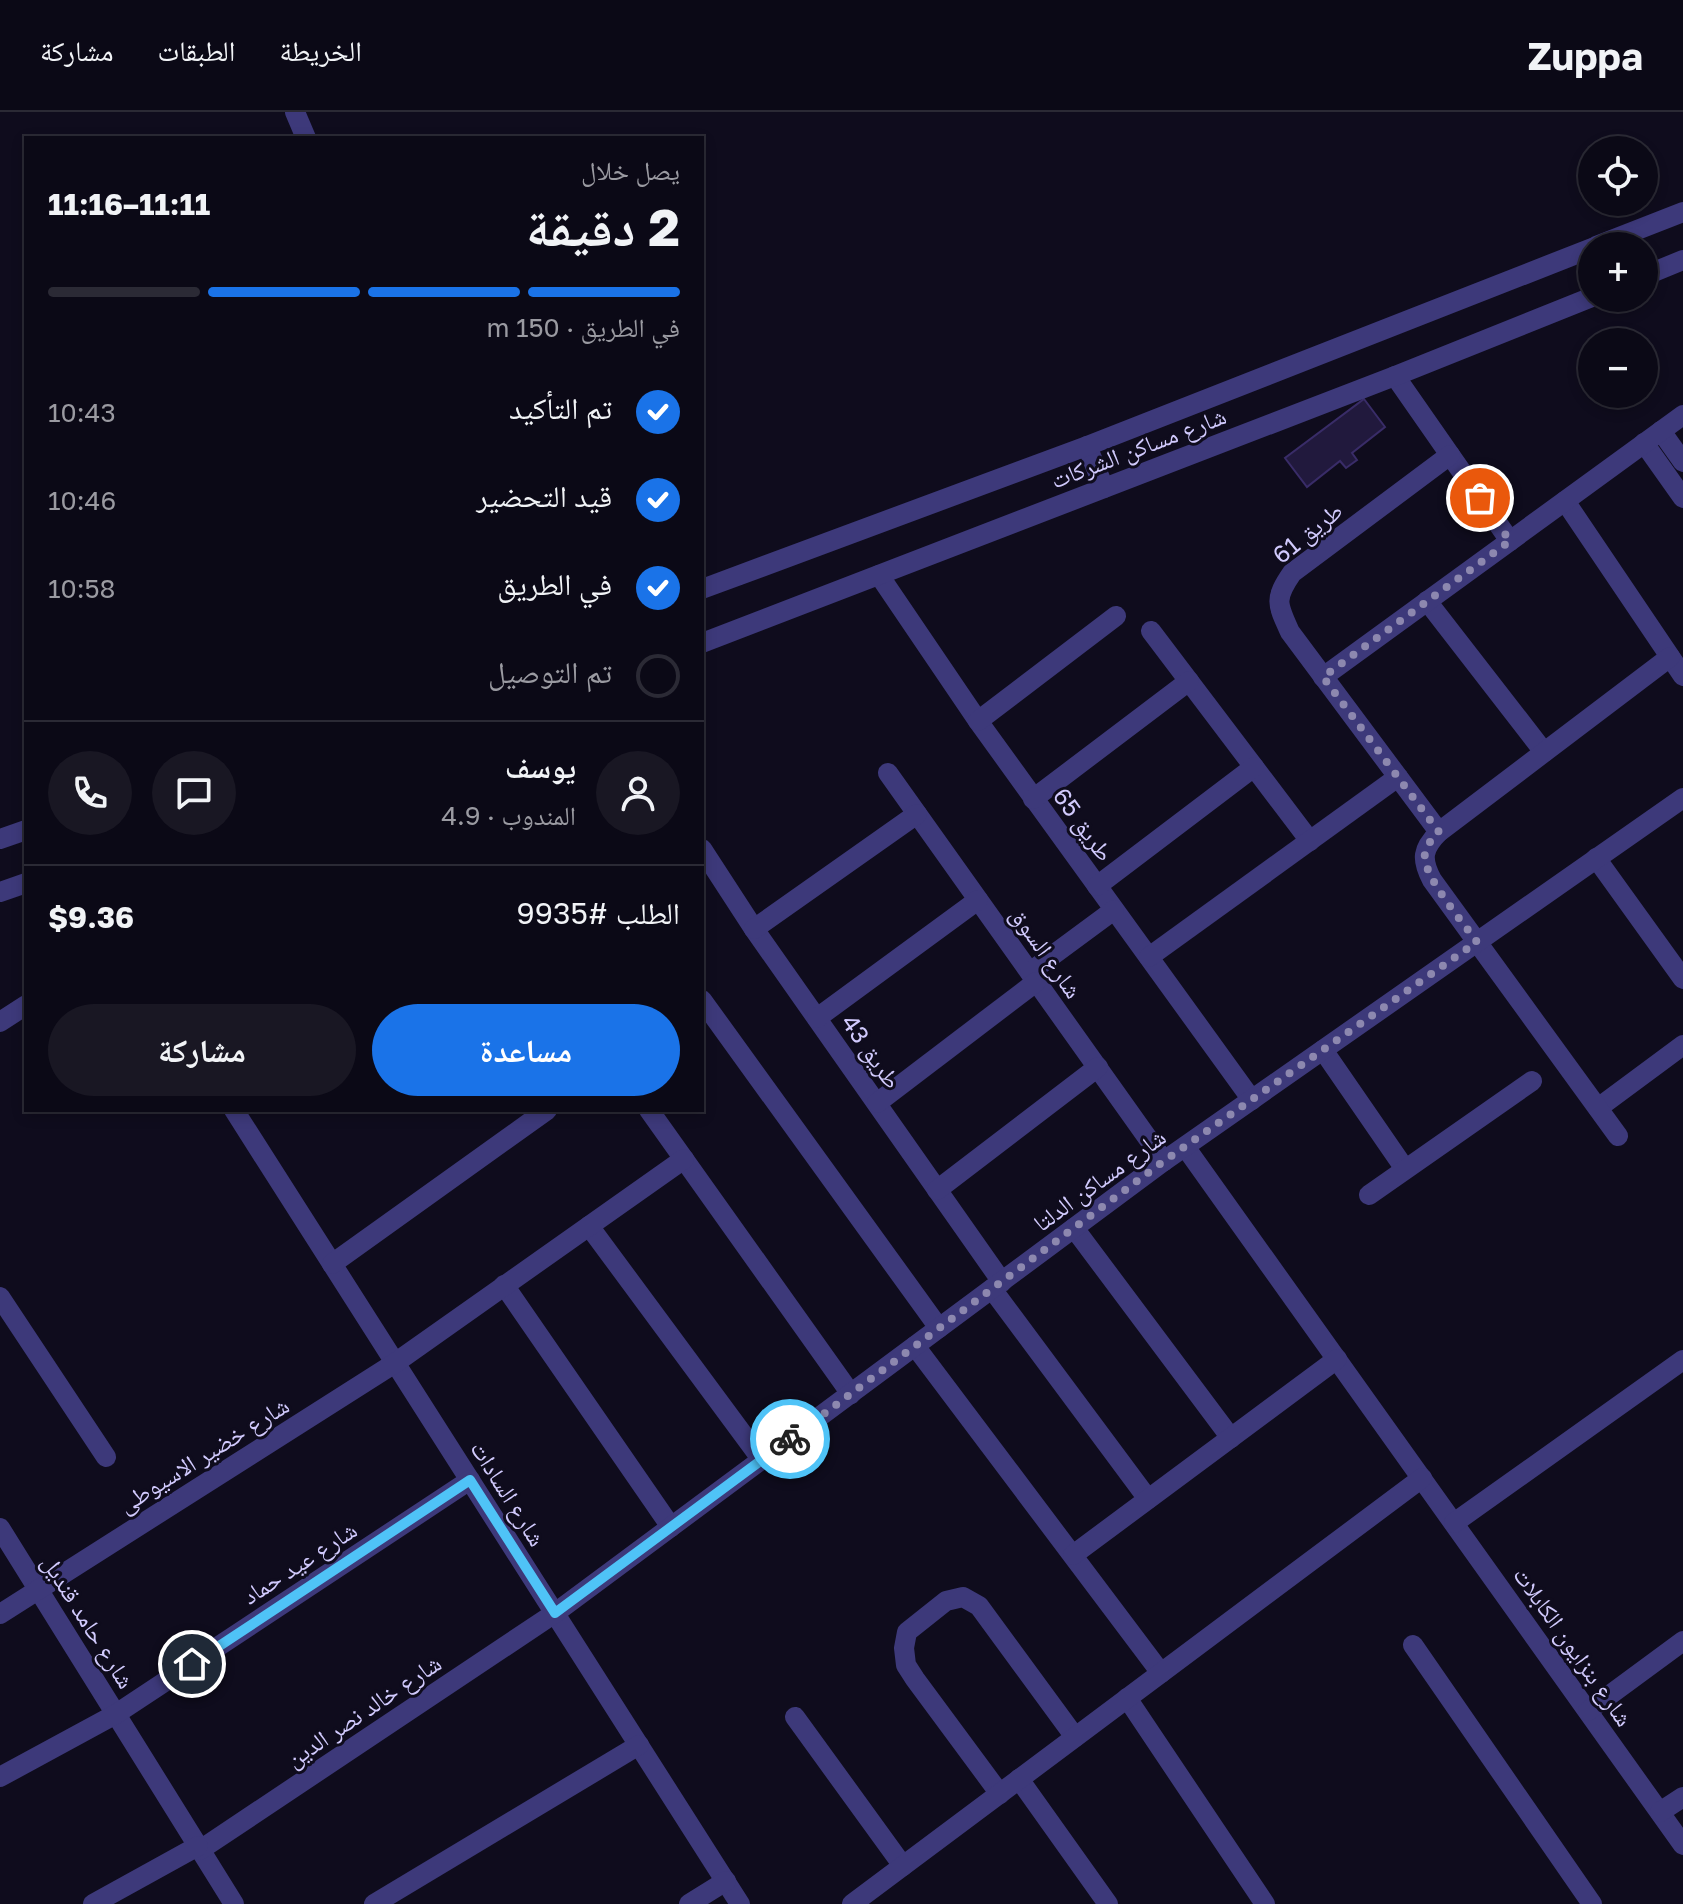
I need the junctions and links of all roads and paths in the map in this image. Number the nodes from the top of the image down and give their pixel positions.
1 (295, 112) edge
2 (305, 136) edge
3 (1683, 212) edge
4 (1632, 232) edge
5 (1578, 253) edge
6 (1683, 260) edge
7 (1658, 270) edge
8 (1578, 303) edge
9 (1395, 376) junction
10 (1683, 415) edge
11 (1661, 431) junction
12 (1644, 443) junction
13 (1087, 446) junction
14 (1450, 455) junction
15 (1683, 462) edge
16 (1104, 488) junction
17 (1683, 498) edge
18 (1565, 501) junction
19 (1510, 541) junction
20 (879, 575) junction
21 (704, 588) edge
22 (1427, 601) junction
23 (1116, 616) dead end
24 (1151, 631) dead end
25 (704, 642) edge
26 (1670, 657) junction
27 (1683, 676) edge
28 (1323, 677) junction
29 (1189, 681) junction
30 (978, 721) junction
31 (1544, 752) junction
32 (1254, 767) junction
33 (888, 773) dead end
34 (1398, 777) junction
35 (1683, 798) edge
36 (1033, 799) junction
37 (917, 814) junction
38 (24, 831) edge
39 (1439, 832) junction
40 (0, 839) edge
41 (1310, 841) junction
42 (704, 852) edge
43 (1596, 858) junction
44 (24, 884) edge
45 (1097, 886) junction
46 (0, 892) edge
47 (978, 900) junction
48 (1114, 910) junction
49 (754, 929) junction
50 (1477, 942) junction
51 (1149, 957) junction
52 (1682, 976) edge
53 (1033, 977) junction
54 (704, 1003) edge
55 (24, 1006) edge
56 (817, 1018) junction
57 (0, 1022) edge
58 (1683, 1045) edge
59 (1323, 1050) junction
60 (1098, 1067) junction
61 (1532, 1081) dead end
62 (1252, 1100) junction
63 (877, 1103) junction
64 (1598, 1108) junction
65 (235, 1112) edge
66 (544, 1112) edge
67 (650, 1112) edge
68 (1618, 1136) dead end
69 (1186, 1148) junction
70 (684, 1159) junction
71 (1164, 1161) junction
72 (1405, 1169) junction
73 (937, 1190) junction
74 (1369, 1195) dead end
75 (589, 1226) junction
76 (1074, 1228) junction
77 (332, 1264) junction
78 (504, 1285) junction
79 (997, 1285) junction
80 (0, 1297) edge
81 (939, 1328) junction
82 (915, 1346) junction
83 (1337, 1359) junction
84 (1683, 1360) edge
85 (395, 1363) junction
86 (851, 1394) junction
87 (1231, 1438) junction
88 (106, 1457) dead end
89 (762, 1460) junction
90 (1422, 1478) junction
91 (470, 1480) junction
92 (1148, 1499) junction
93 (1454, 1523) junction
94 (671, 1527) junction
95 (0, 1528) edge
96 (1073, 1555) junction
97 (39, 1590) junction
98 (555, 1613) junction
99 (0, 1614) edge
100 (1683, 1641) edge
101 (1413, 1645) dead end
102 (1161, 1673) junction
103 (1127, 1698) junction
104 (1588, 1711) junction
105 (116, 1714) junction
106 (795, 1717) dead end
107 (1075, 1737) junction
108 (639, 1745) junction
109 (0, 1777) edge
110 (1019, 1779) junction
111 (1000, 1794) junction
112 (1683, 1797) edge
113 (1660, 1812) junction
114 (1683, 1845) edge
115 (199, 1848) junction
116 (903, 1866) junction
117 (726, 1881) junction
118 (93, 1904) edge
119 (234, 1904) edge
120 (374, 1904) edge
121 (689, 1904) edge
122 (740, 1904) edge
123 (852, 1904) edge
124 (1108, 1904) edge
125 (1265, 1904) edge
126 (1592, 1904) edge

1 - 2 street
3 - 4 street, شارع مساكن الشركات
5 - 13 street, شارع مساكن الشركات
6 - 7 street
8 - 9 street, شارع مساكن الشركات
9 - 14 street
9 - 16 street, شارع مساكن الشركات
10 - 11 street
11 - 12 street
11 - 15 street
12 - 17 street
12 - 18 street
13 - 16 street
13 - 21 street, شارع مساكن الشركات
14 - 19 street
14 - 28 street, طريق 61
16 - 20 street, شارع مساكن الشركات
18 - 19 street
18 - 26 street
19 - 22 street
20 - 25 street, شارع مساكن الشركات
20 - 30 street, طريق 65
22 - 28 street
22 - 31 street
23 - 30 street
24 - 29 street
26 - 27 street
26 - 31 street
28 - 34 street, طريق 61
29 - 32 street
29 - 36 street
30 - 36 street, طريق 65
31 - 39 street
32 - 41 street
32 - 45 street
33 - 37 street, شارع السوق
34 - 39 street, طريق 61
34 - 41 street
35 - 43 street, شارع مساكن الدلتا
36 - 45 street, طريق 65
37 - 47 street, شارع السوق
37 - 49 street
38 - 40 street
39 - 50 street
41 - 51 street
42 - 49 street, طريق 43
43 - 50 street, شارع مساكن الدلتا
43 - 52 street
44 - 46 street
45 - 48 street, طريق 65
47 - 53 street, شارع السوق
47 - 56 street
48 - 51 street, طريق 65
48 - 53 street
49 - 56 street, طريق 43
50 - 59 street, شارع مساكن الدلتا
50 - 64 street
51 - 62 street, طريق 65
53 - 60 street, شارع السوق
53 - 63 street
54 - 81 street
55 - 57 street
56 - 63 street, طريق 43
58 - 64 street
59 - 62 street, شارع مساكن الدلتا
59 - 72 street
60 - 71 street, شارع السوق
60 - 73 street
61 - 72 street
62 - 69 street, شارع مساكن الدلتا
63 - 73 street, طريق 43
64 - 68 street
65 - 77 street, شارع السادات
66 - 77 street
67 - 70 street
69 - 71 street, شارع مساكن الدلتا
69 - 83 street
70 - 75 street, شارع خضير الاسيوطى
70 - 86 street
71 - 76 street, شارع مساكن الدلتا
72 - 74 street
73 - 79 street, طريق 43
75 - 78 street, شارع خضير الاسيوطى
75 - 89 street
76 - 79 street, شارع مساكن الدلتا
76 - 87 street
77 - 85 street, شارع السادات
78 - 85 street, شارع خضير الاسيوطى
78 - 94 street
79 - 81 street, شارع مساكن الدلتا
79 - 92 street, طريق 43
80 - 88 street
81 - 82 street, شارع مساكن الدلتا
82 - 86 street, شارع مساكن الدلتا
82 - 96 street
83 - 87 street
83 - 90 street
84 - 93 street
85 - 91 street, شارع السادات
85 - 97 street, شارع خضير الاسيوطى
86 - 89 street, شارع مساكن الدلتا
87 - 92 street
89 - 94 street, شارع مساكن الدلتا
90 - 93 street, شارع بنزايون الكابلات
90 - 102 street
91 - 98 street, شارع السادات
91 - 105 street, شارع عيد حماد
92 - 96 street
93 - 104 street, شارع بنزايون الكابلات
94 - 98 street, شارع مساكن الدلتا
95 - 97 street, شارع حامد قنديل
96 - 102 street
97 - 99 street, شارع خضير الاسيوطى
97 - 105 street, شارع حامد قنديل
98 - 108 street, شارع السادات
98 - 115 street, شارع خالد نصر الدين
100 - 104 street
101 - 126 street
102 - 103 street
103 - 107 street
103 - 125 street
104 - 113 street, شارع بنزايون الكابلات
105 - 109 street, شارع عيد حماد
105 - 115 street, شارع حامد قنديل
106 - 116 street
107 - 110 street
107 - 111 street
108 - 117 street, شارع السادات
108 - 120 street
110 - 111 street
110 - 124 street
111 - 116 street
112 - 113 street
113 - 114 street, شارع بنزايون الكابلات
115 - 118 street, شارع خالد نصر الدين
115 - 119 street, شارع حامد قنديل
116 - 123 street
117 - 121 street
117 - 122 street, شارع السادات

